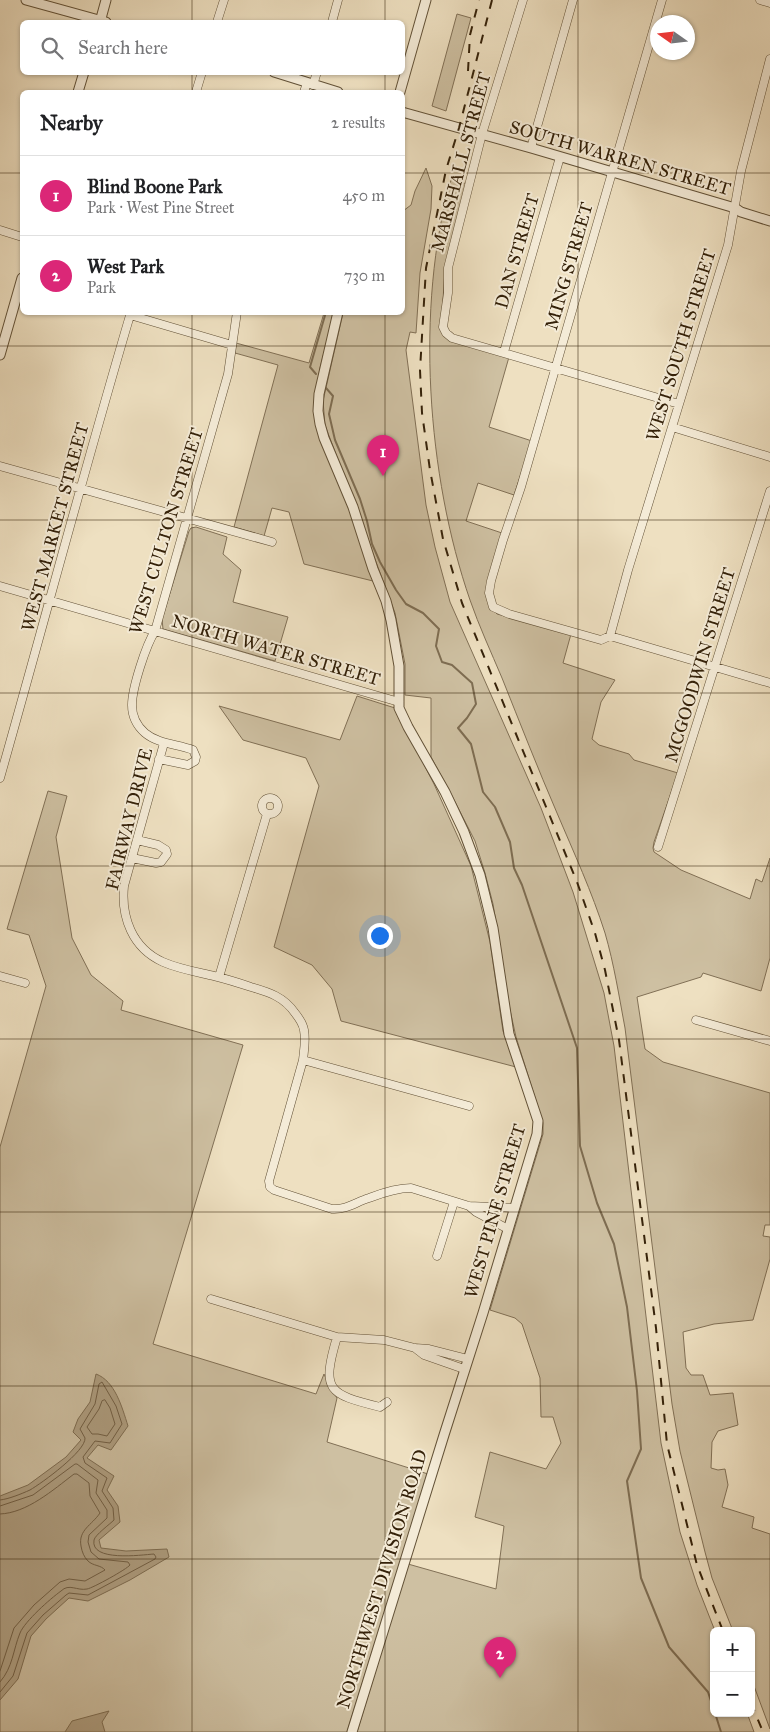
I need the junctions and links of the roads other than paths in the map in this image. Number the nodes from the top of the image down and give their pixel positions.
1 (26, 0) edge
2 (106, 0) edge
3 (224, 0) edge
4 (338, 0) edge
5 (426, 0) edge
6 (523, 0) edge
7 (573, 0) edge
8 (662, 0) edge
9 (760, 0) edge
10 (45, 3) edge
11 (770, 3) edge
12 (96, 20) edge
13 (102, 20) edge
14 (218, 20) edge
15 (333, 20) edge
16 (770, 59) edge
17 (405, 74) edge
18 (83, 75) edge
19 (201, 75) edge
20 (283, 75) edge
21 (315, 75) edge
22 (405, 75) edge
23 (310, 84) junction
24 (79, 90) edge
25 (197, 90) edge
26 (306, 90) edge
27 (331, 90) edge
28 (401, 90) edge
29 (405, 113) edge
30 (482, 134) junction
31 (531, 148) junction
32 (560, 158) junction
33 (612, 172) junction
34 (735, 208) junction
35 (770, 221) edge
36 (0, 230) edge
37 (20, 236) edge
38 (20, 285) edge
39 (130, 315) edge
40 (133, 315) edge
41 (237, 315) edge
42 (337, 315) edge
43 (232, 345) junction
44 (504, 352) junction
45 (0, 355) edge
46 (556, 367) junction
47 (679, 404) junction
48 (672, 427) junction
49 (770, 457) edge
50 (0, 466) edge
51 (80, 489) junction
52 (770, 491) edge
53 (187, 520) junction
54 (272, 542) dead end
55 (0, 586) edge
56 (50, 601) junction
57 (155, 631) junction
58 (610, 636) junction
59 (715, 666) junction
60 (770, 683) edge
61 (399, 702) junction
62 (164, 742) junction
63 (159, 758) junction
64 (0, 778) edge
65 (268, 814) dead end
66 (136, 840) junction
67 (658, 847) dead end
68 (132, 858) junction
69 (0, 976) edge
70 (219, 977) junction
71 (25, 983) dead end
72 (696, 1020) dead end
73 (770, 1041) edge
74 (302, 1060) junction
75 (469, 1106) dead end
76 (454, 1202) junction
77 (469, 1206) junction
78 (514, 1208) junction
79 (508, 1229) junction
80 (437, 1256) dead end
81 (211, 1299) dead end
82 (337, 1337) junction
83 (415, 1348) junction
84 (468, 1358) junction
85 (464, 1369) junction
86 (388, 1402) dead end
87 (444, 1435) joint
88 (352, 1732) edge

1 - 10 street
2 - 13 street
3 - 14 street
4 - 15 street
5 - 17 street
6 - 30 street, MARSHALL STREET
7 - 31 street
8 - 33 street, MING STREET
9 - 11 street
10 - 12 street
16 - 34 street, WEST SOUTH STREET
18 - 24 street
19 - 25 street
20 - 23 street
21 - 23 street
22 - 28 street
23 - 26 street
23 - 27 street
29 - 30 street, SOUTH WARREN STREET
30 - 31 street, SOUTH WARREN STREET
30 - 44 street, MARSHALL STREET
31 - 32 street, SOUTH WARREN STREET
32 - 33 street, SOUTH WARREN STREET
32 - 44 street, DAN STREET
33 - 34 street, SOUTH WARREN STREET
33 - 46 street, MING STREET
34 - 35 street, SOUTH WARREN STREET
34 - 47 street, WEST SOUTH STREET
36 - 37 street
38 - 45 street
39 - 51 street, WEST MARKET STREET
40 - 43 street
41 - 43 street, WEST CULTON STREET
42 - 61 street, WEST PINE STREET
43 - 53 street, WEST CULTON STREET
44 - 46 street
46 - 47 street
46 - 58 street, MING STREET
47 - 48 street, WEST SOUTH STREET
48 - 49 street
48 - 58 street, WEST SOUTH STREET
50 - 51 street
51 - 53 street
51 - 56 street, WEST MARKET STREET
52 - 59 street, MCGOODWIN STREET
53 - 54 street
53 - 57 street, WEST CULTON STREET
55 - 56 street, NORTH WATER STREET
56 - 57 street, NORTH WATER STREET
56 - 64 street, WEST MARKET STREET
57 - 61 street, NORTH WATER STREET
57 - 62 street, WEST CULTON STREET
58 - 59 street
59 - 60 street
59 - 67 street, MCGOODWIN STREET
61 - 78 street, WEST PINE STREET
62 - 63 street, FAIRWAY DRIVE
62 - 63 street, WEST CULTON STREET
63 - 66 street, FAIRWAY DRIVE
65 - 70 street
66 - 68 street, FAIRWAY DRIVE
66 - 68 street
68 - 70 street, FAIRWAY DRIVE
69 - 71 street
70 - 74 street, FAIRWAY DRIVE
72 - 73 street
74 - 75 street
74 - 76 street, FAIRWAY DRIVE
76 - 77 street
76 - 80 street
77 - 78 street
77 - 79 street
78 - 79 street, WEST PINE STREET
79 - 84 street, WEST PINE STREET
81 - 82 street
82 - 83 street
82 - 86 street
83 - 84 street
83 - 85 street
84 - 85 street, WEST PINE STREET
85 - 87 street, WEST PINE STREET
87 - 88 street, NORTHWEST DIVISION ROAD

